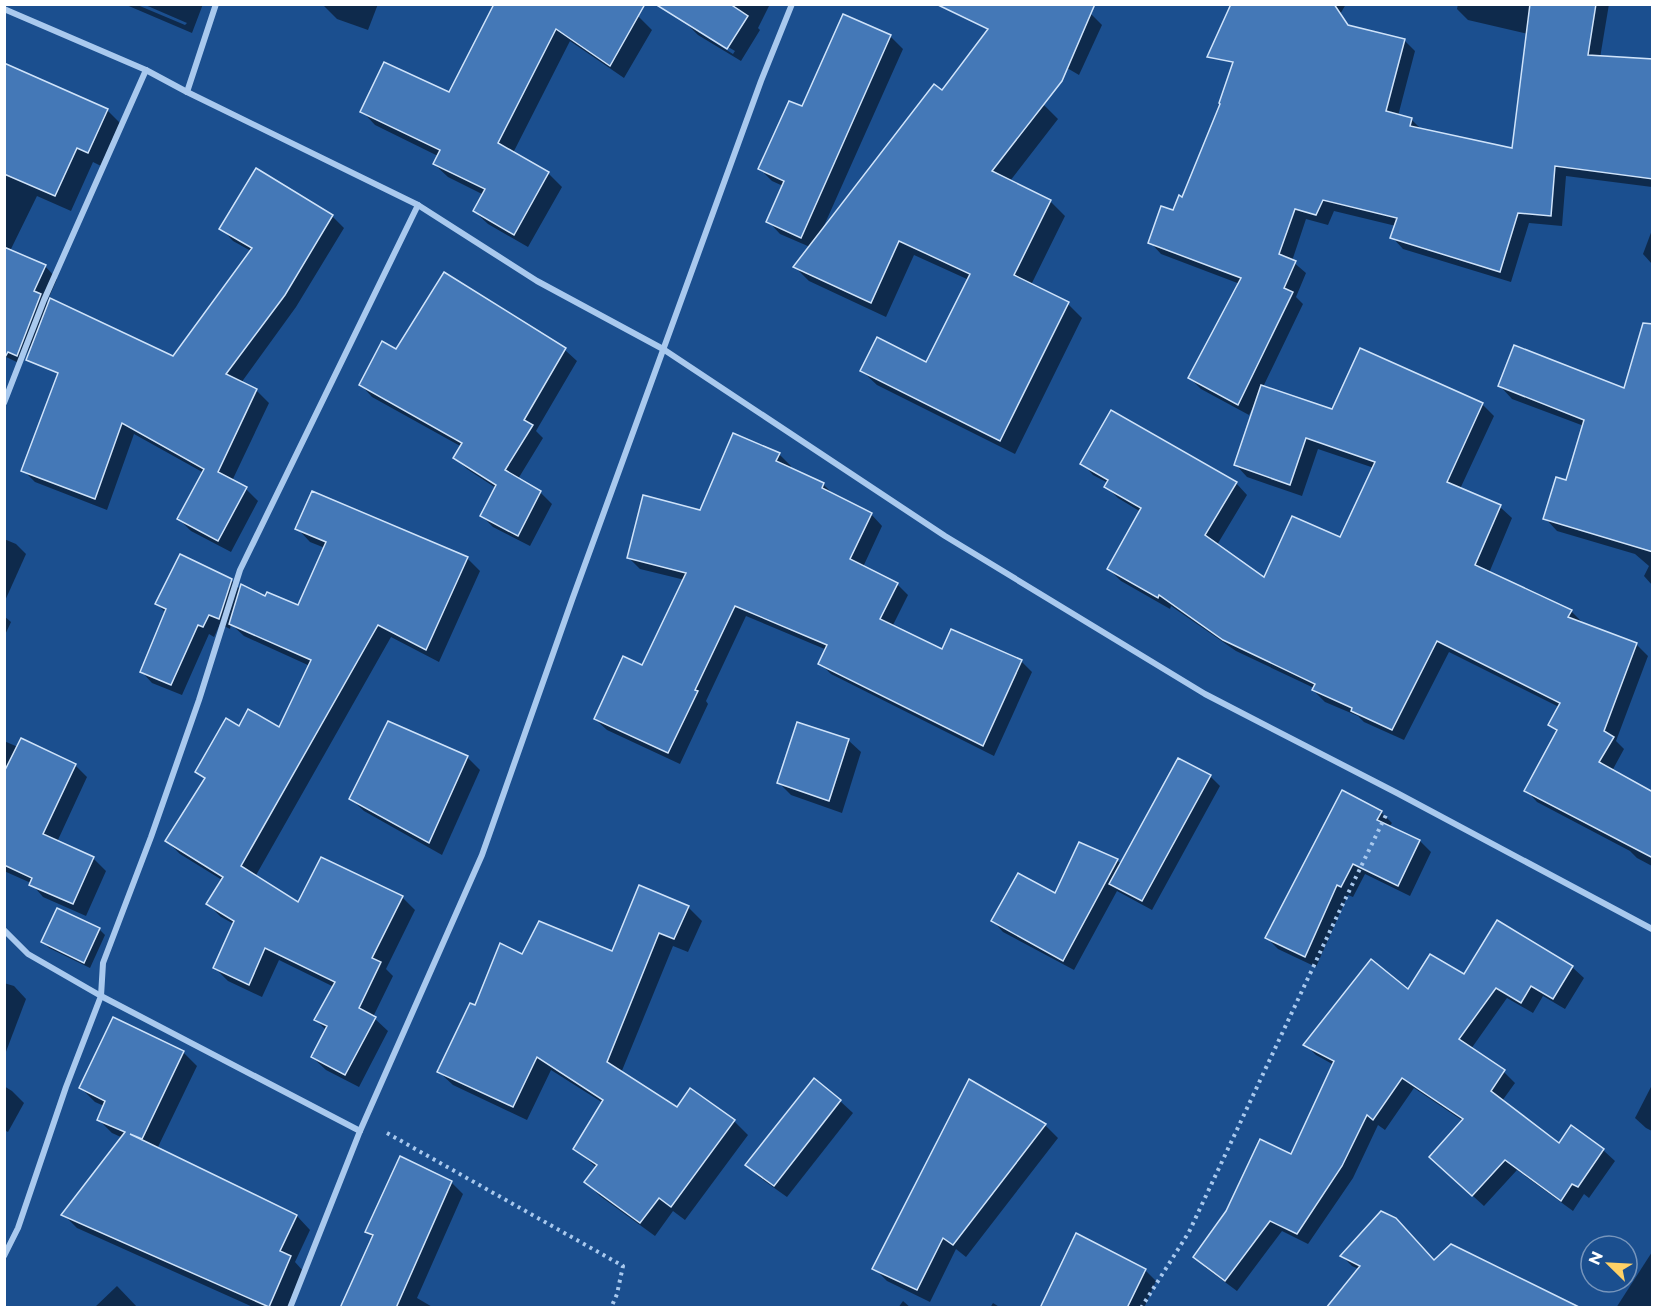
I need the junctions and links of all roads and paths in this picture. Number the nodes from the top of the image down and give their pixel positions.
1 (216, 4) edge
2 (792, 4) edge
3 (4, 9) edge
4 (146, 70) junction
5 (187, 92) junction
6 (418, 205) junction
7 (663, 349) junction
8 (4, 403) edge
9 (1397, 793) junction
10 (1653, 929) edge
11 (4, 930) edge
12 (101, 996) junction
13 (365, 1121) junction
14 (360, 1131) junction
15 (4, 1256) edge
16 (290, 1308) edge
17 (611, 1308) edge
18 (1141, 1308) edge

1 - 5 street
2 - 7 street
3 - 4 street
4 - 5 street
4 - 8 street
5 - 6 street
6 - 7 street
6 - 12 street
7 - 9 street
7 - 13 street
9 - 10 street
9 - 18 path
11 - 12 street
12 - 14 street
12 - 15 street
13 - 14 street
13 - 17 path
14 - 16 street

